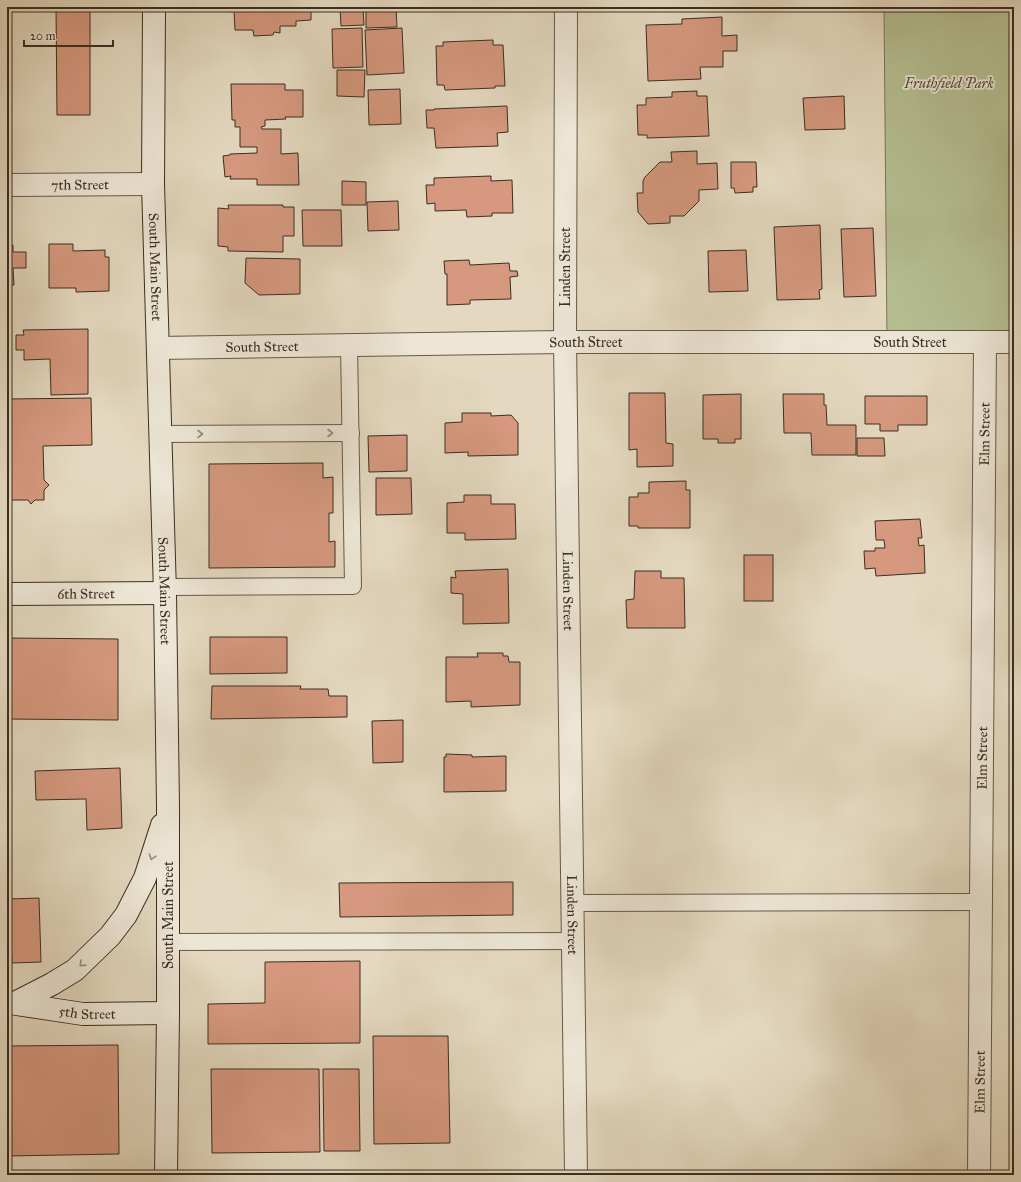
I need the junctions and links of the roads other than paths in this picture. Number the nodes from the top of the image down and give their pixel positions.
1 (154, 7) edge
2 (566, 7) edge
3 (153, 184) junction
4 (7, 185) edge
5 (565, 342) junction
6 (984, 342) junction
7 (1014, 342) edge
8 (349, 345) junction
9 (158, 348) junction
10 (351, 433) junction
11 (161, 434) junction
12 (165, 590) junction
13 (7, 594) edge
14 (168, 806) junction
15 (981, 902) junction
16 (572, 904) junction
17 (572, 941) junction
18 (168, 942) junction
19 (11, 1003) edge
20 (168, 1013) junction
21 (166, 1175) edge
22 (576, 1175) edge
23 (979, 1175) edge

1 - 3 street, South Main Street
2 - 5 street, Linden Street
3 - 4 street, 7th Street
3 - 9 street, South Main Street
5 - 6 street, South Street
5 - 8 street, South Street
5 - 16 street, Linden Street
6 - 7 street, South Street
6 - 15 street, Elm Street
8 - 9 street, South Street
8 - 10 lane
9 - 11 street, South Main Street
11 -> 10 lane
10 - 12 lane
11 - 12 street, South Main Street
12 - 13 street, 6th Street
12 - 14 street, South Main Street
14 - 18 street, South Main Street
14 -> 19 street
15 - 16 lane
15 - 23 street, Elm Street
16 - 17 street, Linden Street
17 - 18 lane
17 - 22 street, Linden Street
18 - 20 street, South Main Street
19 - 20 street, 5th Street
20 - 21 street, South Main Street

